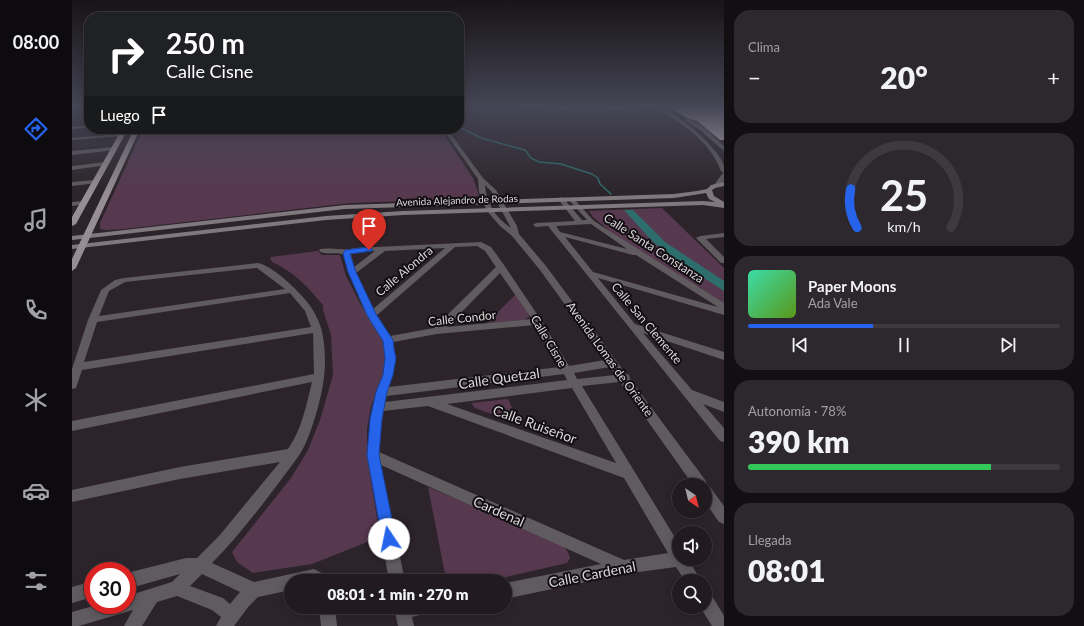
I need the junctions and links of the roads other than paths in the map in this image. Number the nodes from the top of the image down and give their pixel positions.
1 (100, 135) edge
2 (121, 135) edge
3 (134, 135) edge
4 (449, 135) edge
5 (698, 135) edge
6 (709, 135) edge
7 (72, 139) edge
8 (114, 149) junction
9 (724, 149) edge
10 (72, 153) edge
11 (722, 157) edge
12 (105, 164) junction
13 (72, 168) edge
14 (724, 171) edge
15 (724, 175) edge
16 (481, 179) junction
17 (95, 182) junction
18 (72, 184) edge
19 (721, 185) edge
20 (709, 190) junction
21 (561, 199) junction
22 (571, 199) junction
23 (499, 201) junction
24 (485, 202) junction
25 (84, 203) junction
26 (72, 204) edge
27 (724, 205) edge
28 (567, 207) junction
29 (578, 207) junction
30 (324, 209) junction
31 (503, 209) junction
32 (489, 210) junction
33 (326, 218) junction
34 (218, 221) junction
35 (592, 222) junction
36 (580, 223) junction
37 (72, 224) edge
38 (551, 224) junction
39 (536, 225) dead end
40 (218, 230) junction
41 (557, 233) junction
42 (515, 234) junction
43 (87, 236) junction
44 (724, 236) edge
45 (72, 238) edge
46 (82, 246) junction
47 (452, 246) junction
48 (72, 247) edge
49 (383, 249) junction
50 (323, 251) dead end
51 (347, 252) junction
52 (642, 256) junction
53 (724, 261) edge
54 (501, 267) junction
55 (72, 268) edge
56 (352, 272) junction
57 (589, 273) junction
58 (292, 290) junction
59 (724, 307) edge
60 (724, 312) edge
61 (371, 315) junction
62 (93, 320) junction
63 (538, 322) junction
64 (632, 326) junction
65 (317, 329) junction
66 (437, 331) junction
67 (388, 340) junction
68 (724, 356) edge
69 (613, 363) junction
70 (78, 367) junction
71 (567, 370) junction
72 (319, 377) junction
73 (624, 378) junction
74 (573, 383) junction
75 (72, 385) edge
76 (382, 392) junction
77 (689, 394) junction
78 (430, 402) junction
79 (378, 407) junction
80 (724, 408) edge
81 (72, 426) edge
82 (724, 437) edge
83 (293, 454) junction
84 (373, 455) junction
85 (629, 474) junction
86 (696, 478) edge
87 (72, 496) edge
88 (712, 500) edge
89 (724, 517) edge
90 (672, 547) edge
91 (672, 560) edge
92 (199, 565) junction
93 (624, 567) junction
94 (396, 574) edge
95 (136, 579) edge
96 (284, 584) edge
97 (177, 588) junction
98 (254, 590) junction
99 (512, 590) edge
100 (84, 592) edge
101 (72, 595) edge
102 (152, 596) junction
103 (136, 602) edge
104 (712, 611) edge
105 (94, 614) edge
106 (328, 614) edge
107 (72, 620) edge
108 (228, 620) edge
109 (132, 626) edge
110 (329, 626) edge
111 (722, 626) edge

1 - 7 street
2 - 8 main road
3 - 43 main road
4 - 16 street, Avenida Lomas de Oriente
5 - 11 street
6 - 9 street
8 - 10 street
8 - 12 main road
11 - 14 street
12 - 13 street
12 - 17 main road
15 - 19 street
16 - 23 street, Avenida Lomas de Oriente
16 - 24 street, Avenida Lomas de Oriente
17 - 18 street
17 - 25 main road
19 - 20 street
20 - 22 street, Avenida Alejandro de Rodas
20 - 27 street
21 - 22 street, Avenida Alejandro de Rodas
21 - 23 street, Avenida Alejandro de Rodas
21 - 28 street
22 - 29 street, Calle Santa Constanza
23 - 24 street, Avenida Alejandro de Rodas
23 - 31 street, Avenida Lomas de Oriente
24 - 30 street, Avenida Alejandro de Rodas
24 - 32 street, Avenida Lomas de Oriente
25 - 26 street
25 - 37 main road
27 - 29 street, Avenida Alejandro de Rodas
28 - 29 street, Avenida Alejandro de Rodas
28 - 31 street, Avenida Alejandro de Rodas
28 - 36 street
29 - 35 street, Calle Santa Constanza
30 - 33 street
30 - 34 street, Avenida Alejandro de Rodas
31 - 32 street, Avenida Alejandro de Rodas
31 - 42 street, Avenida Lomas de Oriente
32 - 33 street, Avenida Alejandro de Rodas
32 - 42 street, Avenida Lomas de Oriente
33 - 40 street, Avenida Alejandro de Rodas
34 - 40 street
34 - 43 street, Avenida Alejandro de Rodas
35 - 36 street
35 - 52 street, Calle Santa Constanza
36 - 38 street
38 - 39 street
38 - 41 street, Calle San Clemente
40 - 46 street, Avenida Alejandro de Rodas
41 - 52 street
41 - 57 street, Calle San Clemente
42 - 69 street, Avenida Lomas de Oriente
43 - 45 street, Avenida Alejandro de Rodas
43 - 46 main road
44 - 53 street
46 - 48 street, Avenida Alejandro de Rodas
46 - 55 main road
47 - 49 street, Calle Cisne
47 - 54 street, Calle Cisne
47 - 61 street, Calle Alondra
49 - 51 street, Calle Cisne
49 - 56 street
50 - 51 street, Calle Cisne
51 - 56 street
52 - 59 street, Calle Santa Constanza
54 - 63 street, Calle Cisne
54 - 66 street
56 - 61 street
57 - 60 street
57 - 64 street, Calle San Clemente
58 - 62 street
58 - 62 street
58 - 65 street
61 - 67 street
62 - 70 street
63 - 66 street, Calle Condor
63 - 71 street, Calle Cisne
64 - 68 street
64 - 77 street, Calle San Clemente
65 - 70 street
65 - 72 street
66 - 67 street, Calle Condor
67 - 76 street
69 - 71 street, Calle Quetzal
69 - 73 street, Avenida Lomas de Oriente
70 - 75 street
71 - 74 street, Calle Cisne
71 - 76 street, Calle Quetzal
72 - 81 street
72 - 83 street
73 - 74 street, Calle Quetzal
73 - 86 street, Avenida Lomas de Oriente
74 - 78 street, Calle Quetzal
74 - 85 street, Calle Cisne
76 - 79 street
77 - 80 street
77 - 82 street, Calle San Clemente
78 - 79 street, Calle Quetzal
78 - 85 street, Calle Ruiseñor
79 - 84 street
83 - 87 street
83 - 92 street
84 - 93 street, Cardenal
84 - 94 street
85 - 90 street, Calle Cisne
88 - 89 street
91 - 93 street, Calle Cardenal
92 - 95 street
92 - 97 street
92 - 98 street
93 - 99 street, Calle Cardenal
96 - 98 street
97 - 102 street
97 - 108 street
98 - 108 street
100 - 101 street
102 - 103 street
102 - 109 street
104 - 111 street
105 - 107 street
106 - 110 street

